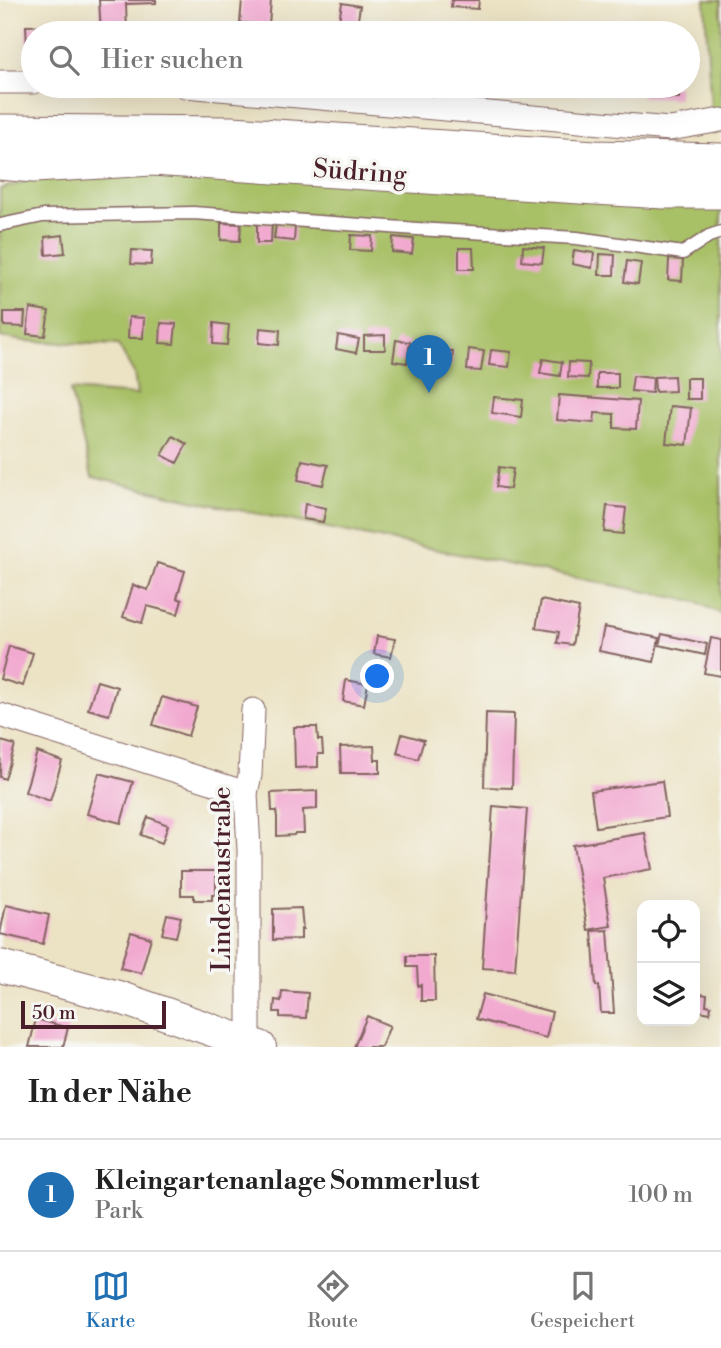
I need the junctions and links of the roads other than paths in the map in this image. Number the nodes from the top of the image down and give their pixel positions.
1 (0, 82) edge
2 (21, 82) edge
3 (320, 98) edge
4 (0, 110) edge
5 (721, 120) edge
6 (60, 132) junction
7 (0, 133) edge
8 (721, 162) edge
9 (11, 166) edge
10 (721, 190) edge
11 (0, 225) edge
12 (721, 232) edge
13 (253, 710) dead end
14 (0, 716) edge
15 (246, 793) junction
16 (0, 966) edge
17 (252, 1046) edge

1 - 2 street
3 - 5 street
4 - 6 main road
6 - 7 main road, Südring
6 - 8 main road, Südring
9 - 10 main road, Südring
11 - 12 lane
13 - 15 street, Lindenaustraße
14 - 15 street
15 - 17 street, Lindenaustraße
16 - 17 street

